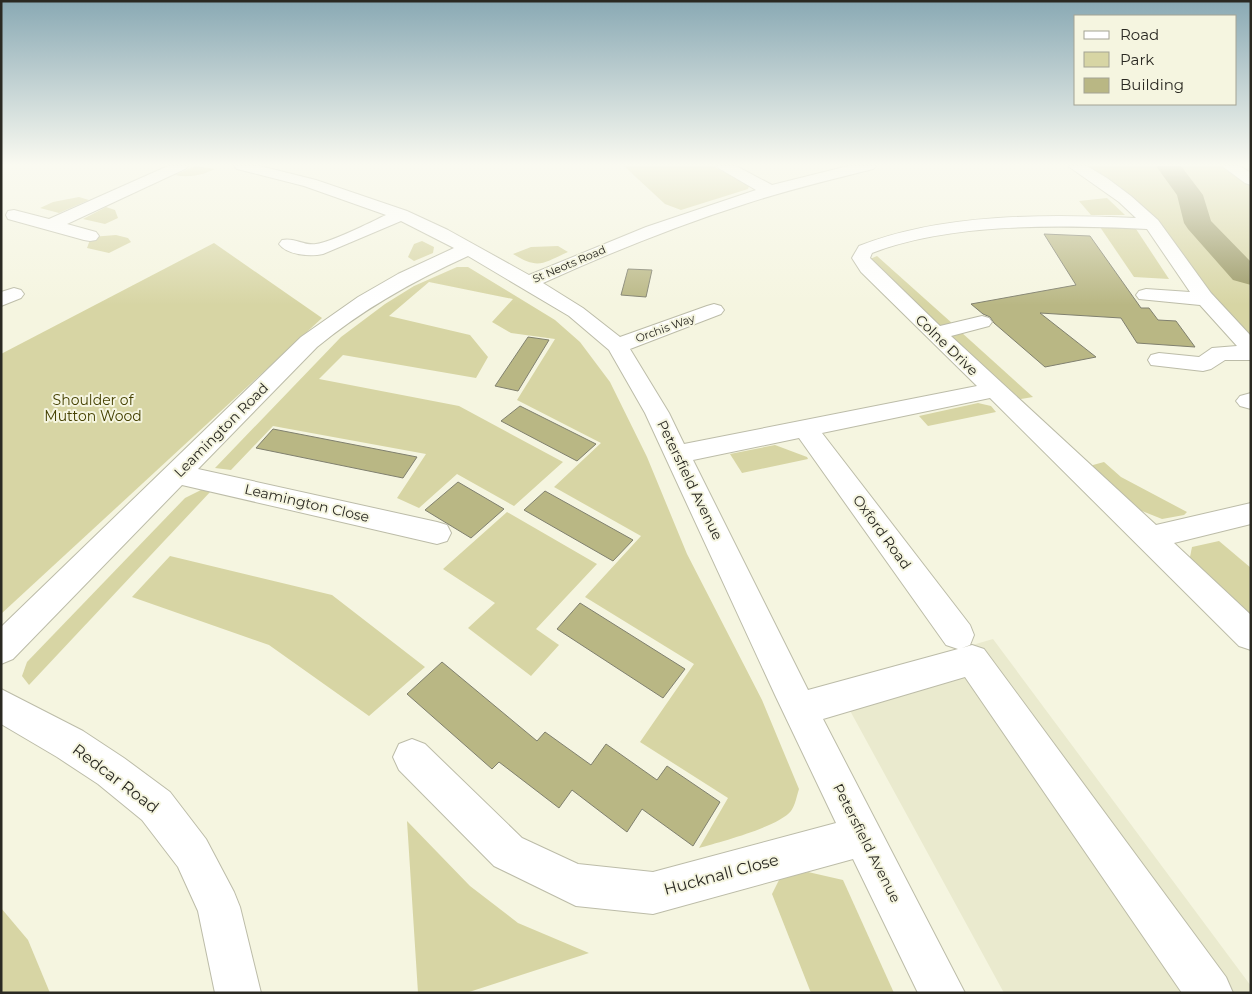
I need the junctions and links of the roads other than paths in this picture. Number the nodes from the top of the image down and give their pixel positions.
1 (79, 212) edge
2 (394, 212) edge
3 (706, 212) edge
4 (1139, 212) edge
5 (14, 214) dead end
6 (401, 215) junction
7 (992, 224) junction
8 (1152, 224) junction
9 (51, 225) junction
10 (90, 236) dead end
11 (1012, 242) dead end
12 (288, 244) dead end
13 (468, 249) junction
14 (528, 282) junction
15 (1146, 295) dead end
16 (1206, 299) junction
17 (714, 310) dead end
18 (982, 322) dead end
19 (935, 334) junction
20 (616, 346) junction
21 (1251, 350) edge
22 (1251, 353) edge
23 (1159, 360) dead end
24 (993, 390) junction
25 (805, 428) junction
26 (677, 454) junction
27 (177, 474) junction
28 (1251, 513) edge
29 (437, 533) dead end
30 (1152, 537) junction
31 (958, 635) dead end
32 (1251, 636) edge
33 (1, 650) edge
34 (1, 705) edge
35 (800, 709) junction
36 (412, 757) dead end
37 (864, 836) junction
38 (238, 993) edge
39 (942, 993) edge
40 (1210, 993) edge

1 - 9 street
2 - 6 street, Petersfield Avenue
3 - 14 street, St Neots Road
4 - 8 street
5 - 9 street
6 - 12 street
6 - 13 street, Petersfield Avenue
7 - 8 street, Colne Drive
7 - 11 street
7 - 19 street, Colne Drive
8 - 16 street
9 - 10 street
13 - 14 street, Petersfield Avenue
13 - 27 street, Leamington Road
14 - 20 street, Petersfield Avenue
15 - 16 street
16 - 21 street
17 - 20 street, Orchis Way
18 - 19 street
19 - 24 street, Colne Drive
20 - 26 street, Petersfield Avenue
22 - 23 street
24 - 25 street
24 - 30 street, Colne Drive
25 - 26 street
25 - 31 street, Oxford Road
26 - 35 street, Petersfield Avenue
27 - 29 street, Leamington Close
27 - 33 street, Leamington Road
28 - 30 street
30 - 32 street, Colne Drive
34 - 38 street, Redcar Road
35 - 37 street, Petersfield Avenue
35 - 40 street
36 - 37 street, Hucknall Close
37 - 39 street, Petersfield Avenue

